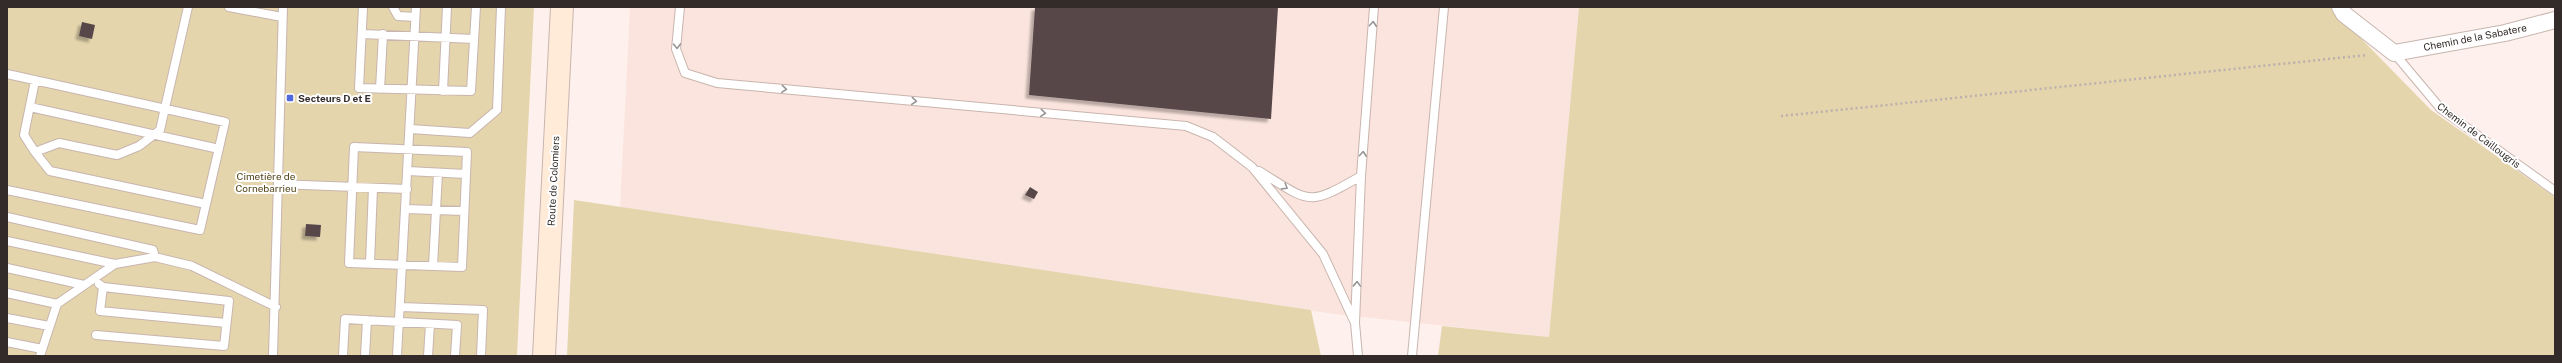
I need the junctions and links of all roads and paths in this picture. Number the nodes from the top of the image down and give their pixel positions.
1 (188, 7) edge
2 (229, 7) edge
3 (283, 7) edge
4 (363, 7) edge
5 (394, 7) edge
6 (416, 7) edge
7 (447, 7) edge
8 (476, 7) edge
9 (501, 7) edge
10 (562, 7) edge
11 (680, 7) edge
12 (1374, 7) edge
13 (1444, 7) edge
14 (2340, 7) edge
15 (282, 17) junction
16 (415, 17) junction
17 (2555, 20) edge
18 (362, 34) junction
19 (383, 34) junction
20 (414, 36) junction
21 (446, 38) junction
22 (474, 39) junction
23 (2394, 53) junction
24 (7, 74) edge
25 (35, 80) junction
26 (380, 89) junction
27 (412, 91) junction
28 (443, 91) junction
29 (30, 107) junction
30 (165, 109) junction
31 (1781, 116) dead end
32 (410, 129) junction
33 (154, 135) junction
34 (219, 149) junction
35 (409, 150) junction
36 (35, 152) junction
37 (1252, 167) junction
38 (408, 171) junction
39 (438, 172) junction
40 (466, 174) junction
41 (1361, 176) junction
42 (278, 184) junction
43 (353, 187) junction
44 (373, 188) junction
45 (407, 189) junction
46 (7, 190) edge
47 (2555, 191) edge
48 (206, 204) junction
49 (406, 208) junction
50 (436, 210) junction
51 (464, 211) junction
52 (7, 217) edge
53 (7, 241) edge
54 (155, 257) junction
55 (370, 263) junction
56 (115, 264) junction
57 (403, 265) junction
58 (433, 266) junction
59 (7, 268) edge
60 (94, 278) junction
61 (84, 285) junction
62 (103, 287) junction
63 (7, 293) edge
64 (57, 304) junction
65 (276, 307) junction
66 (401, 307) junction
67 (7, 318) edge
68 (367, 320) junction
69 (399, 322) junction
70 (226, 323) junction
71 (1356, 323) junction
72 (430, 324) junction
73 (49, 326) junction
74 (96, 335) dead end
75 (7, 342) edge
76 (41, 353) edge
77 (274, 356) edge
78 (343, 356) edge
79 (365, 356) edge
80 (397, 356) edge
81 (428, 356) edge
82 (455, 356) edge
83 (481, 356) edge
84 (544, 356) edge
85 (1358, 356) edge
86 (1412, 356) edge

1 - 30 lane
2 - 15 lane
3 - 15 lane
4 - 18 lane
5 - 16 lane
6 - 16 lane
7 - 21 lane
8 - 22 lane
9 - 32 lane
10 - 84 main road, Route de Colomiers
11 -> 37 lane
41 -> 12 lane
13 - 86 lane
14 - 23 street, Chemin de Caillougris
15 - 42 lane
16 - 20 lane
17 - 23 street, Chemin de la Sabatere
18 - 19 lane
18 - 26 lane
19 - 20 lane
19 - 26 lane
20 - 21 lane
20 - 27 lane
21 - 22 lane
21 - 28 lane
22 - 28 lane
23 - 31 path
23 - 47 lane, Chemin de Caillougris
24 - 25 lane
25 - 29 lane
25 - 30 lane
26 - 27 lane
27 - 28 lane
27 - 32 lane
29 - 33 lane
29 - 36 lane
30 - 33 lane
30 - 34 lane
32 - 35 lane
33 - 34 lane
33 - 36 lane
34 - 48 lane
35 - 38 lane
35 - 40 lane
35 - 43 lane
36 - 48 lane
37 -> 41 lane
37 - 71 lane
38 - 39 lane
38 - 45 lane
39 - 40 lane
39 - 50 lane
40 - 51 lane
71 -> 41 lane
42 - 43 lane
42 - 65 lane
43 - 44 lane
43 - 55 lane
44 - 45 lane
44 - 55 lane
45 - 49 lane
46 - 48 lane
49 - 50 lane
49 - 57 lane
50 - 51 lane
50 - 58 lane
51 - 58 lane
52 - 54 lane
53 - 56 lane
54 - 56 lane
54 - 65 lane
55 - 57 lane
56 - 60 lane
57 - 58 lane
57 - 66 lane
59 - 61 lane
60 - 61 lane
60 - 62 lane
61 - 64 lane
62 - 70 lane
62 - 70 lane
63 - 64 lane
64 - 73 lane
65 - 77 lane
66 - 69 lane
66 - 83 lane
67 - 73 lane
68 - 69 lane
68 - 78 lane
68 - 79 lane
69 - 72 lane
69 - 80 lane
70 - 74 lane
71 - 85 lane
72 - 81 lane
72 - 82 lane
73 - 76 lane
75 - 76 lane

